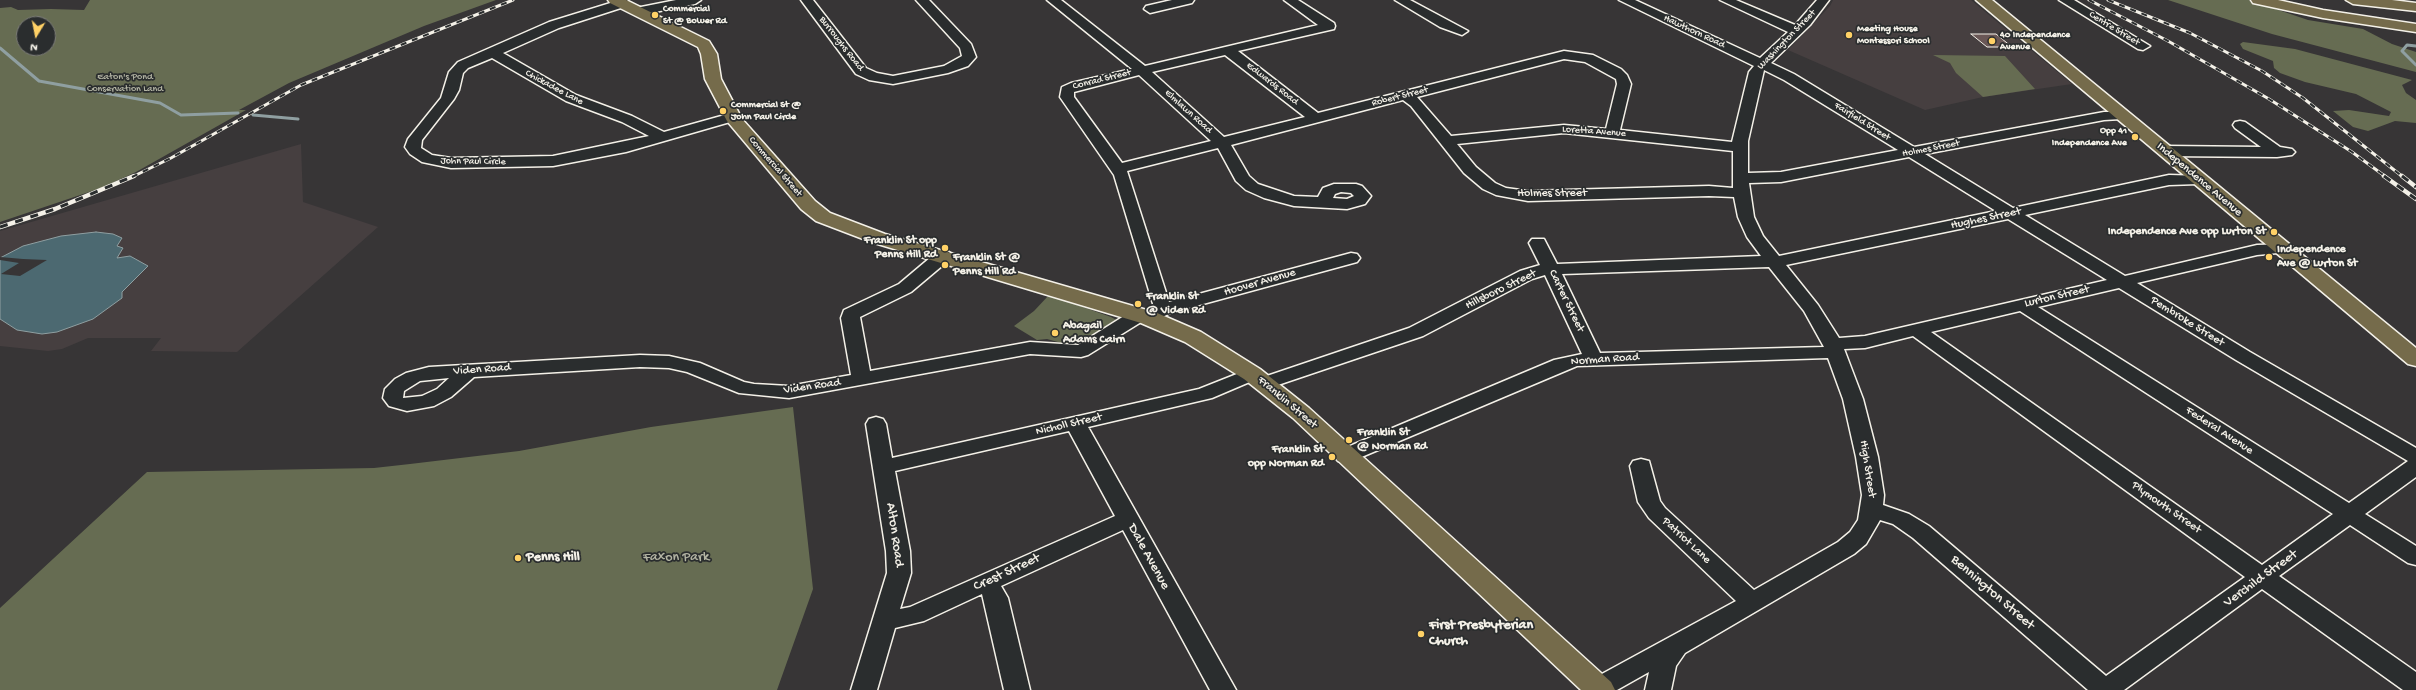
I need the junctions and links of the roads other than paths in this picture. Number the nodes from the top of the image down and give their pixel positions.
1 (695, 0) edge
2 (807, 0) edge
3 (922, 0) edge
4 (1053, 0) edge
5 (1188, 0) edge
6 (1290, 0) edge
7 (1401, 0) edge
8 (1626, 0) edge
9 (1726, 0) edge
10 (1823, 0) edge
11 (1983, 0) edge
12 (2065, 0) edge
13 (2258, 0) edge
14 (2326, 0) edge
15 (2353, 0) edge
16 (619, 2) edge
17 (2416, 6) edge
18 (1150, 9) dead end
19 (640, 11) junction
20 (2416, 17) edge
21 (2416, 28) edge
22 (1462, 31) dead end
23 (1797, 31) junction
24 (2143, 46) dead end
25 (1228, 50) junction
26 (491, 52) junction
27 (1762, 64) junction
28 (1143, 71) junction
29 (1405, 95) junction
30 (2121, 115) junction
31 (732, 117) junction
32 (1315, 118) junction
33 (2240, 125) dead end
34 (1612, 133) junction
35 (663, 137) junction
36 (1447, 141) junction
37 (1222, 143) junction
38 (1740, 147) junction
39 (2165, 151) junction
40 (1912, 152) junction
41 (1118, 169) junction
42 (2198, 178) junction
43 (1961, 183) joint
44 (1740, 185) junction
45 (1324, 201) dead end
46 (2011, 214) junction
47 (1748, 224) joint
48 (1538, 243) dead end
49 (898, 244) joint
50 (2282, 248) junction
51 (943, 256) junction
52 (1351, 258) dead end
53 (1774, 262) junction
54 (1550, 269) junction
55 (2122, 282) junction
56 (2023, 305) junction
57 (1151, 314) junction
58 (1916, 330) junction
59 (1834, 348) junction
60 (1593, 358) junction
61 (2416, 359) edge
62 (469, 370) junction
63 (862, 379) junction
64 (1258, 379) junction
65 (1075, 423) junction
66 (876, 424) dead end
67 (1345, 456) junction
68 (2416, 457) edge
69 (1641, 466) dead end
70 (2416, 466) edge
71 (883, 467) junction
72 (1872, 509) junction
73 (2349, 515) junction
74 (1128, 520) junction
75 (2416, 557) edge
76 (2264, 577) junction
77 (987, 582) junction
78 (1752, 602) junction
79 (885, 621) junction
80 (1676, 646) junction
81 (2416, 686) edge
82 (1599, 689) edge
83 (864, 690) edge
84 (1017, 690) edge
85 (1222, 690) edge
86 (1658, 690) edge
87 (2105, 690) edge

1 - 19 street
2 - 3 street, Burroughs Road
4 - 28 street, Elmlawn Road
5 - 18 street
6 - 25 street, Conrad Street
7 - 22 street
8 - 27 street, Hawthorn Road
9 - 23 street
10 - 23 street, Washington Street
11 - 30 main road, Independence Avenue
12 - 24 street, Centre Street
13 - 21 main road
14 - 20 main road
15 - 17 main road
16 - 19 main road, Commercial Street
16 - 26 street, John Paul Circle
19 - 31 main road, Commercial Street
23 - 27 street, Washington Street
25 - 28 street, Conrad Street
25 - 32 street, Edwards Road
26 - 35 street, Chickadee Lane
26 - 35 street, John Paul Circle
27 - 38 street, Washington Street
27 - 40 street, Fairfield Street
28 - 37 street, Elmlawn Road
28 - 41 street, Conrad Street
29 - 32 street, Robert Street
29 - 34 street, Robert Street
29 - 36 street, Holmes Street
30 - 39 main road, Independence Avenue
30 - 40 street, Holmes Street
31 - 35 street, John Paul Circle
31 - 49 main road, Commercial Street
32 - 37 street, Robert Street
33 - 39 street
34 - 36 street, Loretta Avenue
34 - 38 street, Loretta Avenue
36 - 44 street, Holmes Street
37 - 41 street, Robert Street
37 - 45 street, Elmlawn Road
38 - 44 street, Washington Street
39 - 42 main road, Independence Avenue
40 - 43 street, Fairfield Street
40 - 44 street, Holmes Street
41 - 57 street, Conrad Street
42 - 46 street, Hughes Street
42 - 50 main road, Independence Avenue
43 - 46 street, Pembroke Street
44 - 47 street, Washington Street
46 - 53 street, Hughes Street
46 - 55 street, Pembroke Street
47 - 53 street, High Street
48 - 54 street, Carter Street
49 - 51 main road, Franklin Street
50 - 55 street, Lurton Street
50 - 61 main road, Independence Avenue
51 - 57 main road, Franklin Street
51 - 63 street
52 - 57 street, Hoover Avenue
53 - 54 street, Hillsboro Street
53 - 59 street, High Street
54 - 60 street, Carter Street
54 - 64 street, Hillsboro Street
55 - 56 street, Lurton Street
55 - 68 street, Pembroke Street
56 - 58 street, Lurton Street
56 - 73 street, Federal Avenue
57 - 63 street, Viden Road
57 - 64 main road, Franklin Street
58 - 59 street, Lurton Street
58 - 76 street, Plymouth Street
59 - 60 street, Norman Road
59 - 72 street, High Street
60 - 67 street, Norman Road
62 - 62 street, Viden Road
62 - 63 street, Viden Road
64 - 65 street, Nicholl Street
64 - 67 main road, Franklin Street
65 - 71 street, Nicholl Street
65 - 74 street, Dale Avenue
66 - 71 street, Alton Road
67 - 82 main road, Franklin Street
69 - 78 street, Patriot Lane
70 - 73 street, Verchild Street
71 - 79 street, Alton Road
72 - 78 street, High Street
72 - 87 street, Bennington Street
73 - 75 street, Federal Avenue
73 - 76 street, Verchild Street
74 - 77 street, Crest Street
74 - 85 street, Dale Avenue
76 - 81 street, Plymouth Street
76 - 87 street, Verchild Street
77 - 79 street, Crest Street
77 - 84 street
78 - 80 street, High Street
79 - 83 street, Alton Road
80 - 82 street, High Street
80 - 86 street

